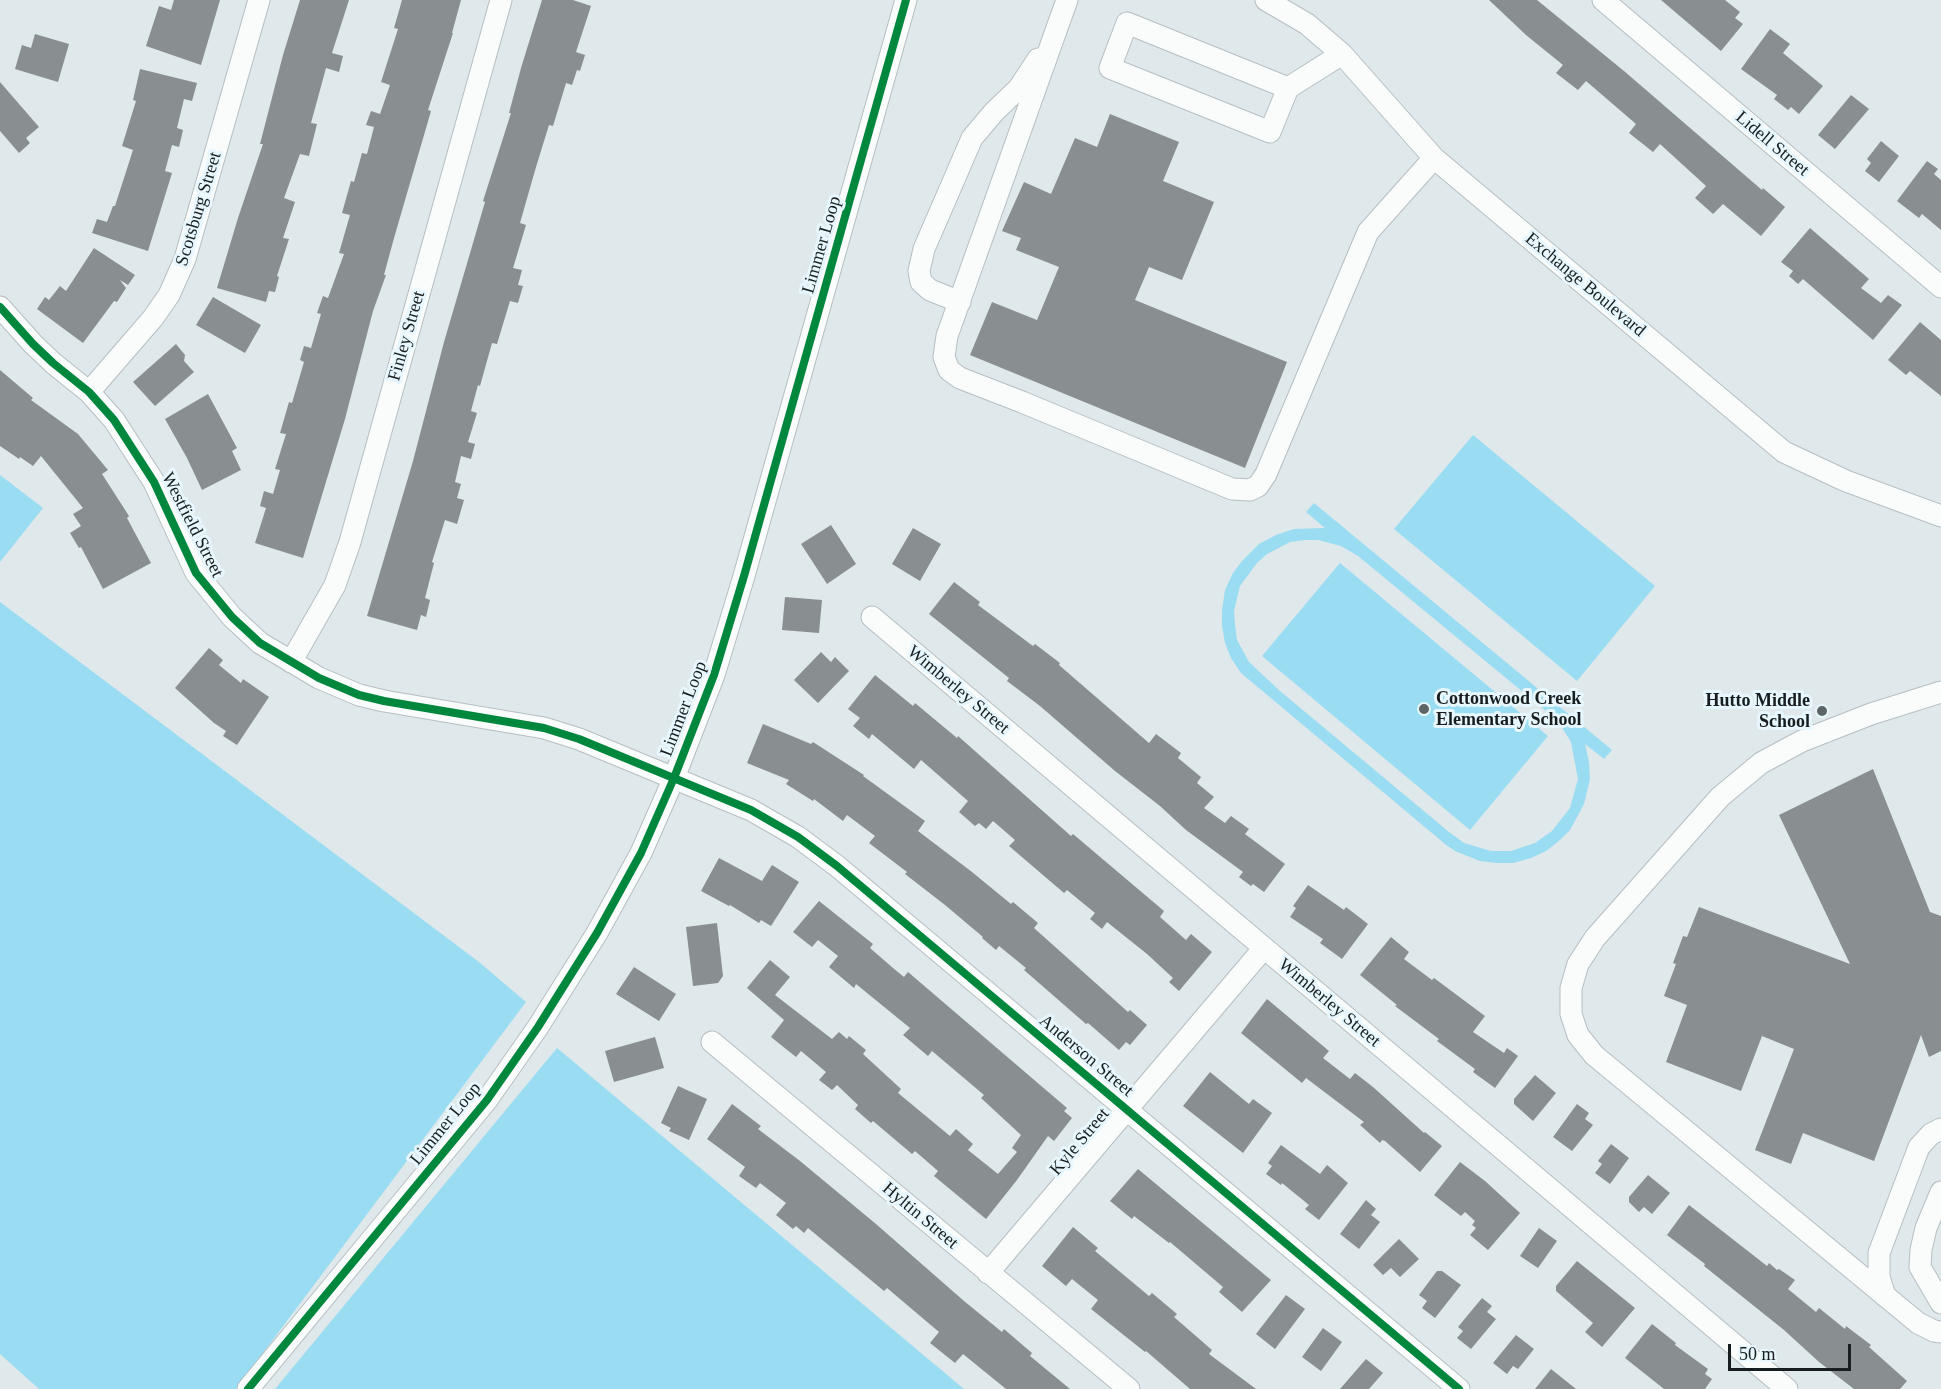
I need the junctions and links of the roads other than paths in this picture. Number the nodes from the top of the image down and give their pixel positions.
1 (259, 0) edge
2 (501, 0) edge
3 (906, 0) edge
4 (1067, 0) edge
5 (1266, 0) edge
6 (1603, 0) edge
7 (1054, 38) junction
8 (1342, 54) junction
9 (1288, 88) junction
10 (1434, 158) junction
11 (1941, 287) edge
12 (960, 302) junction
13 (0, 306) edge
14 (90, 392) junction
15 (1941, 516) edge
16 (872, 617) dead end
17 (291, 662) junction
18 (1941, 692) edge
19 (674, 778) junction
20 (1264, 948) junction
21 (712, 1042) dead end
22 (1127, 1110) junction
23 (1941, 1129) edge
24 (1941, 1192) edge
25 (1933, 1232) edge
26 (988, 1273) junction
27 (1937, 1290) edge
28 (1885, 1296) junction
29 (1941, 1332) edge
30 (248, 1389) edge
31 (1129, 1389) edge
32 (1459, 1389) edge
33 (1787, 1389) edge

1 - 14 street, Scotsburg Street
2 - 17 street, Finley Street
3 - 19 street, Limmer Loop
4 - 7 street
5 - 8 street, Exchange Boulevard
6 - 11 street, Lidell Street
7 - 12 street
7 - 12 street
8 - 9 street
8 - 10 street, Exchange Boulevard
9 - 9 street
10 - 12 street
10 - 15 street, Exchange Boulevard
13 - 14 street, Westfield Street
14 - 17 street, Westfield Street
16 - 20 street, Wimberley Street
17 - 19 street, Westfield Street
18 - 28 street
19 - 22 street, Anderson Street
19 - 30 street, Limmer Loop
20 - 22 street, Kyle Street
20 - 33 street, Wimberley Street
21 - 26 street, Hyltin Street
22 - 26 street, Kyle Street
22 - 32 street, Anderson Street
23 - 28 street
24 - 25 street
25 - 27 street
26 - 31 street, Hyltin Street
28 - 29 street

